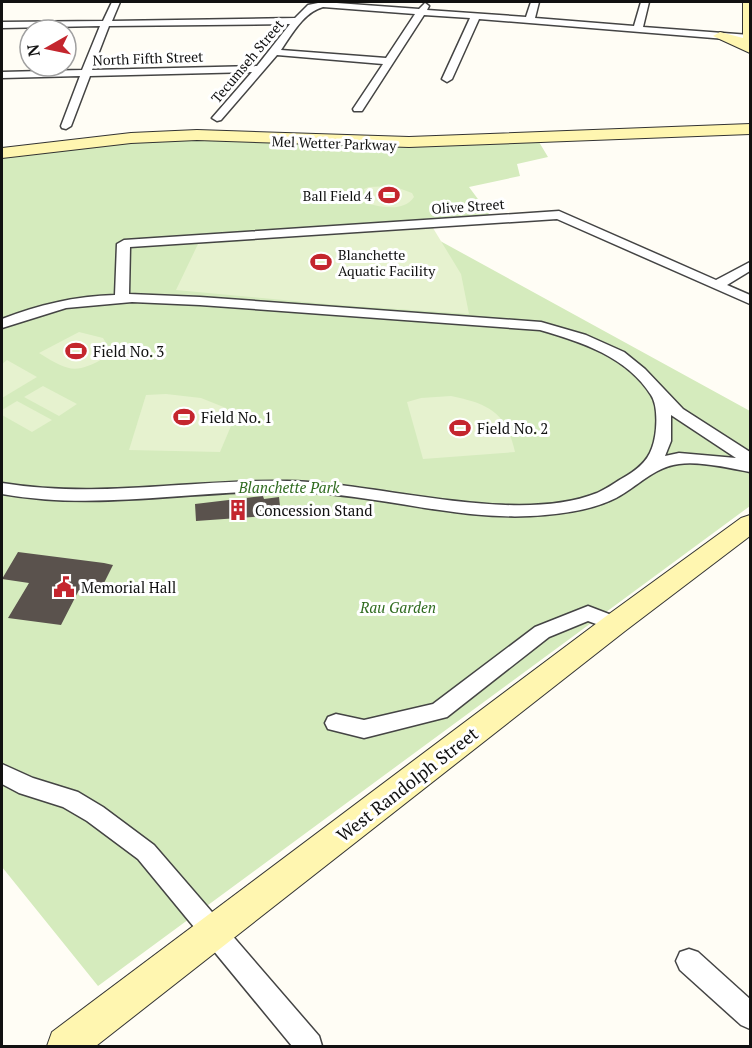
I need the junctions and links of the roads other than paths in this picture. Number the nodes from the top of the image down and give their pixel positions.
1 (116, 2) edge
2 (428, 2) edge
3 (535, 2) edge
4 (645, 2) edge
5 (748, 2) edge
6 (322, 3) edge
7 (422, 13) junction
8 (475, 17) junction
9 (297, 21) junction
10 (530, 21) junction
11 (105, 23) junction
12 (2, 25) edge
13 (638, 29) junction
14 (720, 36) junction
15 (750, 39) edge
16 (750, 49) edge
17 (275, 52) junction
18 (387, 62) junction
19 (260, 69) junction
20 (86, 73) junction
21 (2, 75) edge
22 (447, 79) dead end
23 (358, 109) dead end
24 (217, 118) dead end
25 (66, 126) dead end
26 (750, 129) edge
27 (2, 155) edge
28 (750, 266) edge
29 (717, 285) junction
30 (122, 298) junction
31 (750, 300) edge
32 (2, 324) edge
33 (661, 398) junction
34 (750, 460) edge
35 (651, 466) junction
36 (750, 467) edge
37 (2, 489) edge
38 (750, 524) edge
39 (615, 624) junction
40 (336, 723) dead end
41 (2, 773) edge
42 (214, 934) junction
43 (689, 961) dead end
44 (750, 1016) edge
45 (66, 1047) edge
46 (309, 1047) edge

1 - 11 street
2 - 7 street
3 - 10 street
4 - 13 street
5 - 15 main road
6 - 7 street
6 - 9 street, Tecumseh Street
7 - 8 street
7 - 18 street
8 - 10 street
8 - 22 street
9 - 11 street
9 - 17 street, Tecumseh Street
10 - 13 street
11 - 12 street
11 - 20 street
13 - 14 street
14 - 15 street
14 - 16 main road
17 - 18 street
17 - 19 street, Tecumseh Street
18 - 23 street
19 - 20 street, North Fifth Street
19 - 24 street, Tecumseh Street
20 - 21 street, North Fifth Street
20 - 25 street
26 - 27 main road, Mel Wetter Parkway
28 - 29 street
29 - 30 street, Olive Street
29 - 31 street, Olive Street
30 - 32 street
30 - 33 street
33 - 34 street
33 - 35 street
35 - 36 street
35 - 37 street
38 - 39 main road, West Randolph Street
39 - 40 street
39 - 42 main road, West Randolph Street
41 - 42 street
42 - 45 main road, West Randolph Street
42 - 46 street
43 - 44 street

